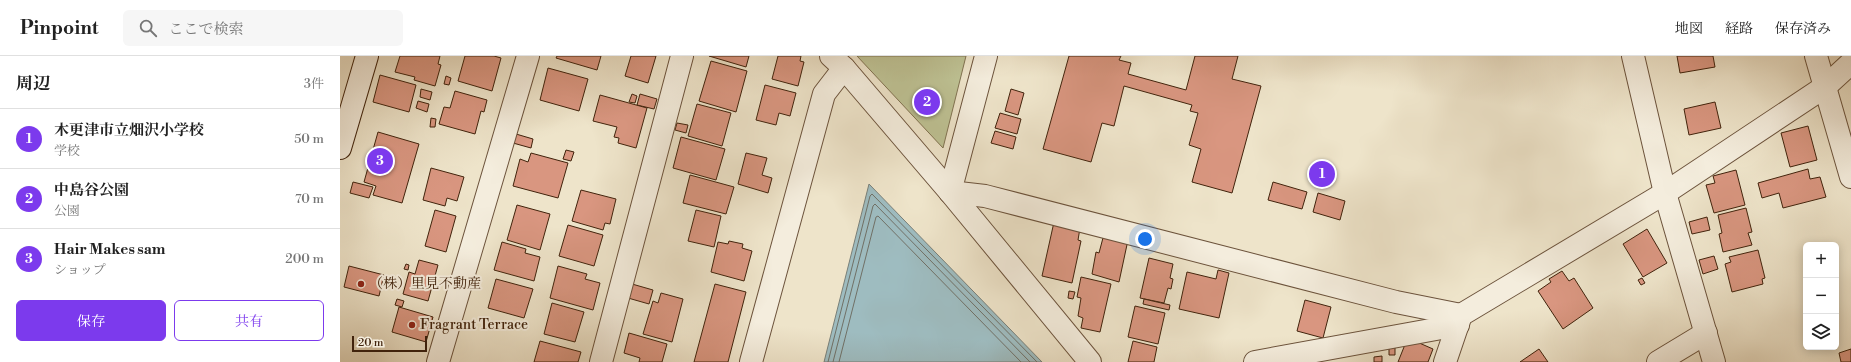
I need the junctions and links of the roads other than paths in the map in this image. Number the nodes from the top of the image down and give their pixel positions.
1 (367, 56) edge
2 (528, 56) edge
3 (682, 56) edge
4 (986, 56) edge
5 (1633, 56) edge
6 (1816, 56) edge
7 (838, 62) edge
8 (1851, 63) edge
9 (1826, 86) junction
10 (340, 148) edge
11 (1851, 177) edge
12 (950, 192) junction
13 (1665, 193) junction
14 (1460, 320) junction
15 (1706, 333) junction
16 (438, 362) edge
17 (601, 362) edge
18 (751, 362) edge
19 (1090, 362) edge
20 (1255, 362) edge
21 (1445, 362) edge
22 (1658, 362) edge
23 (1714, 362) edge

1 - 10 street
2 - 16 street
3 - 17 street
4 - 12 street
5 - 13 street
6 - 9 street
7 - 12 street
7 - 18 street
8 - 9 street
9 - 11 street
9 - 13 street
12 - 14 street
12 - 19 street
13 - 14 street
13 - 15 street
14 - 20 street
14 - 21 street
15 - 22 street
15 - 23 street

